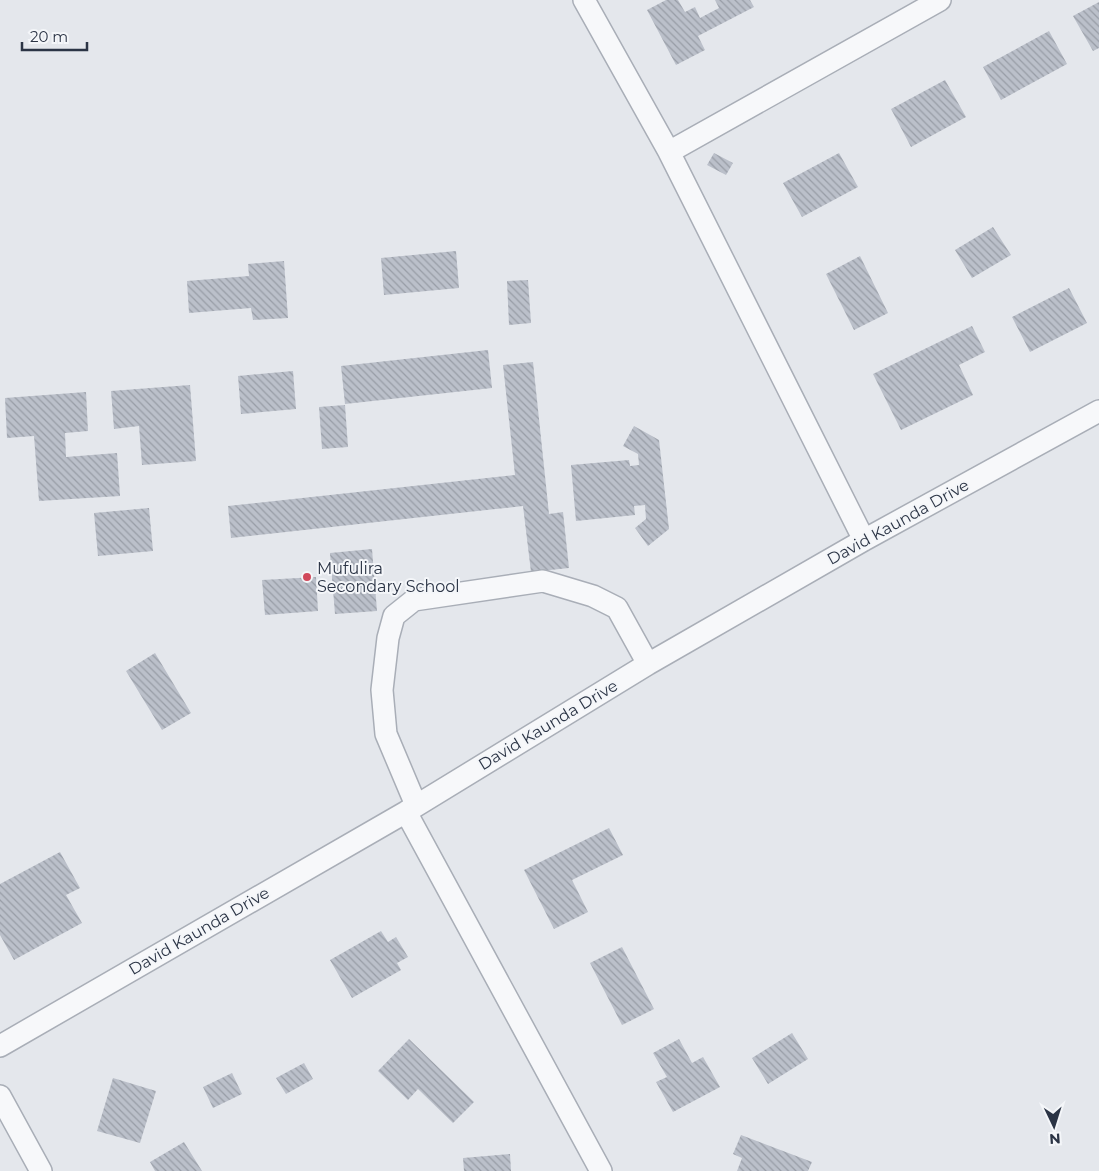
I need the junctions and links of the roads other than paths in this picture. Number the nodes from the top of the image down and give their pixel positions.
1 (584, 0) edge
2 (940, 0) edge
3 (669, 152) junction
4 (1099, 411) edge
5 (864, 540) junction
6 (648, 664) junction
7 (411, 809) junction
8 (0, 1046) edge
9 (0, 1096) edge
10 (41, 1171) edge
11 (601, 1171) edge

1 - 3 street
2 - 3 street
3 - 5 street
4 - 5 street, David Kaunda Drive
5 - 6 street, David Kaunda Drive
6 - 7 street, David Kaunda Drive
6 - 7 street
7 - 8 street, David Kaunda Drive
7 - 11 street
9 - 10 street

